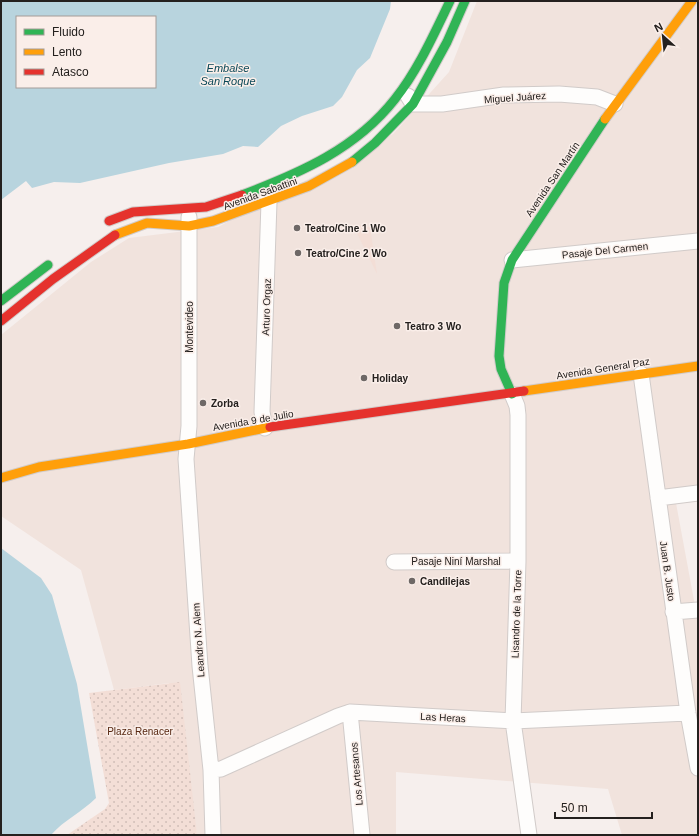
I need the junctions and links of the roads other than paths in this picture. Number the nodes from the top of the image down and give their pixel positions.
1 (450, 1) edge
2 (465, 1) edge
3 (692, 1) edge
4 (402, 88) junction
5 (414, 104) junction
6 (615, 104) junction
7 (266, 187) junction
8 (269, 202) junction
9 (189, 210) junction
10 (101, 226) dead end
11 (189, 226) junction
12 (698, 241) edge
13 (59, 257) dead end
14 (512, 260) junction
15 (1, 300) edge
16 (1, 321) edge
17 (698, 366) edge
18 (641, 374) junction
19 (512, 394) junction
20 (265, 428) junction
21 (188, 444) junction
22 (1, 479) edge
23 (698, 493) edge
24 (658, 498) junction
25 (518, 561) junction
26 (394, 562) dead end
27 (698, 610) edge
28 (673, 612) junction
29 (350, 712) junction
30 (688, 713) junction
31 (513, 721) junction
32 (698, 768) edge
33 (211, 770) junction
34 (213, 835) edge
35 (362, 835) edge
36 (529, 835) edge

1 - 4 main road, Avenida Sabattini
2 - 5 main road, Avenida Sabattini
3 - 6 main road, Avenida San Martín
4 - 5 street
4 - 7 main road, Avenida Sabattini
5 - 6 street, Miguel Juárez
5 - 8 main road, Avenida Sabattini
6 - 14 main road, Avenida San Martín
7 - 8 street, Arturo Orgaz
7 - 9 main road, Avenida Sabattini
8 - 11 main road, Avenida Sabattini
8 - 20 street, Arturo Orgaz
9 - 10 main road, Avenida Sabattini
9 - 11 street, Montevideo
11 - 16 main road, Avenida Sabattini
11 - 21 street, Montevideo
12 - 14 street, Pasaje Del Carmen
13 - 15 main road
14 - 19 main road, Avenida San Martín
17 - 18 main road, Avenida General Paz
18 - 19 main road, Avenida General Paz
18 - 24 street, Juan B. Justo
19 - 20 main road, Avenida 9 de Julio
19 - 25 street, Lisandro de la Torre
20 - 21 main road, Avenida 9 de Julio
21 - 22 main road, Avenida 9 de Julio
21 - 33 street, Leandro N. Alem
23 - 24 street
24 - 28 street, Juan B. Justo
25 - 26 street, Pasaje Niní Marshal
25 - 31 street, Lisandro de la Torre
27 - 28 street
28 - 30 street, Juan B. Justo
29 - 31 street, Las Heras
29 - 33 street, Las Heras
29 - 35 street, Los Artesanos
30 - 31 street, Las Heras
30 - 32 street, Juan B. Justo
31 - 36 street, Lisandro de la Torre
33 - 34 street, Leandro N. Alem

